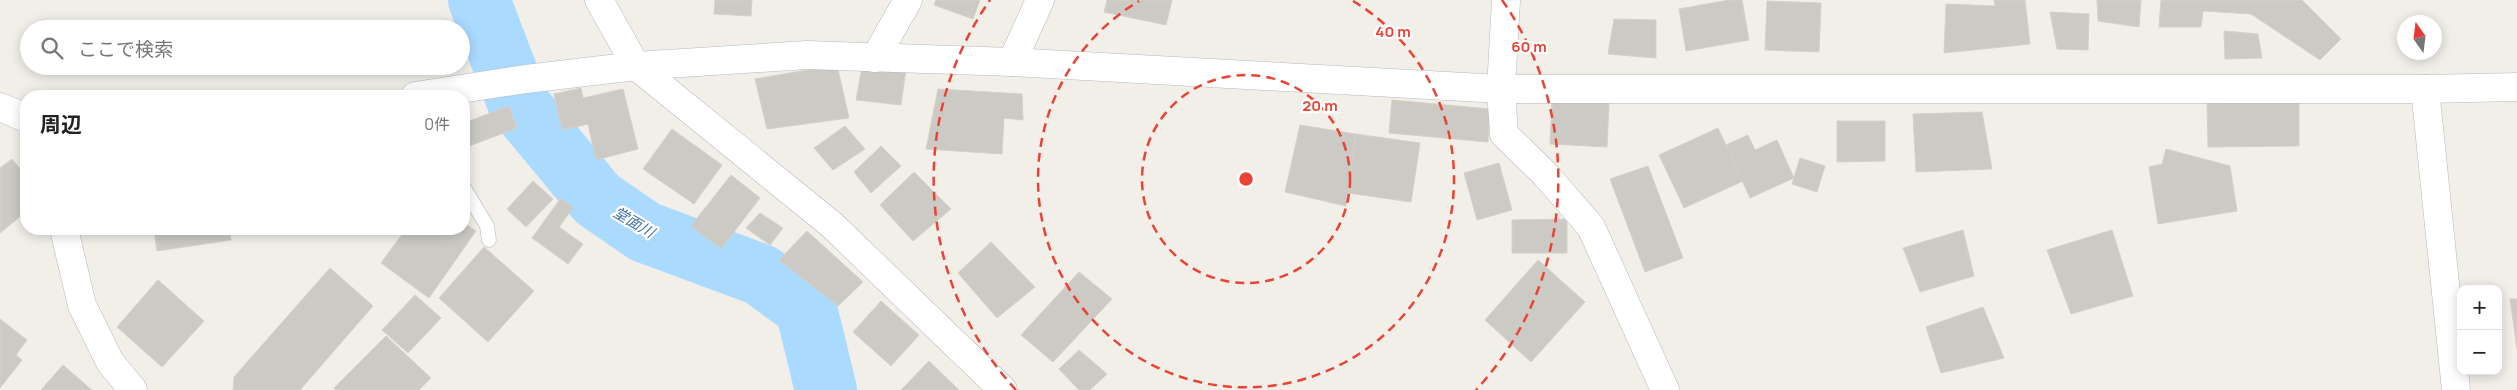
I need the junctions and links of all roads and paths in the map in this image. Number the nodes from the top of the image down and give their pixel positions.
1 (599, 0) edge
2 (908, 0) edge
3 (1040, 0) edge
4 (1506, 0) edge
5 (875, 58) junction
6 (1012, 62) junction
7 (636, 66) junction
8 (2517, 87) edge
9 (1500, 89) junction
10 (2425, 89) junction
11 (454, 90) edge
12 (0, 107) edge
13 (20, 115) edge
14 (470, 198) edge
15 (65, 235) edge
16 (489, 240) dead end
17 (133, 390) edge
18 (1003, 390) edge
19 (1665, 390) edge
20 (2456, 390) edge

1 - 7 street
2 - 5 street
3 - 6 street
4 - 9 street
5 - 6 street
5 - 7 street
6 - 9 street
7 - 11 street
7 - 18 street
8 - 10 street
9 - 10 street
9 - 19 street
10 - 20 street
12 - 13 street
14 - 16 lane
15 - 17 street

